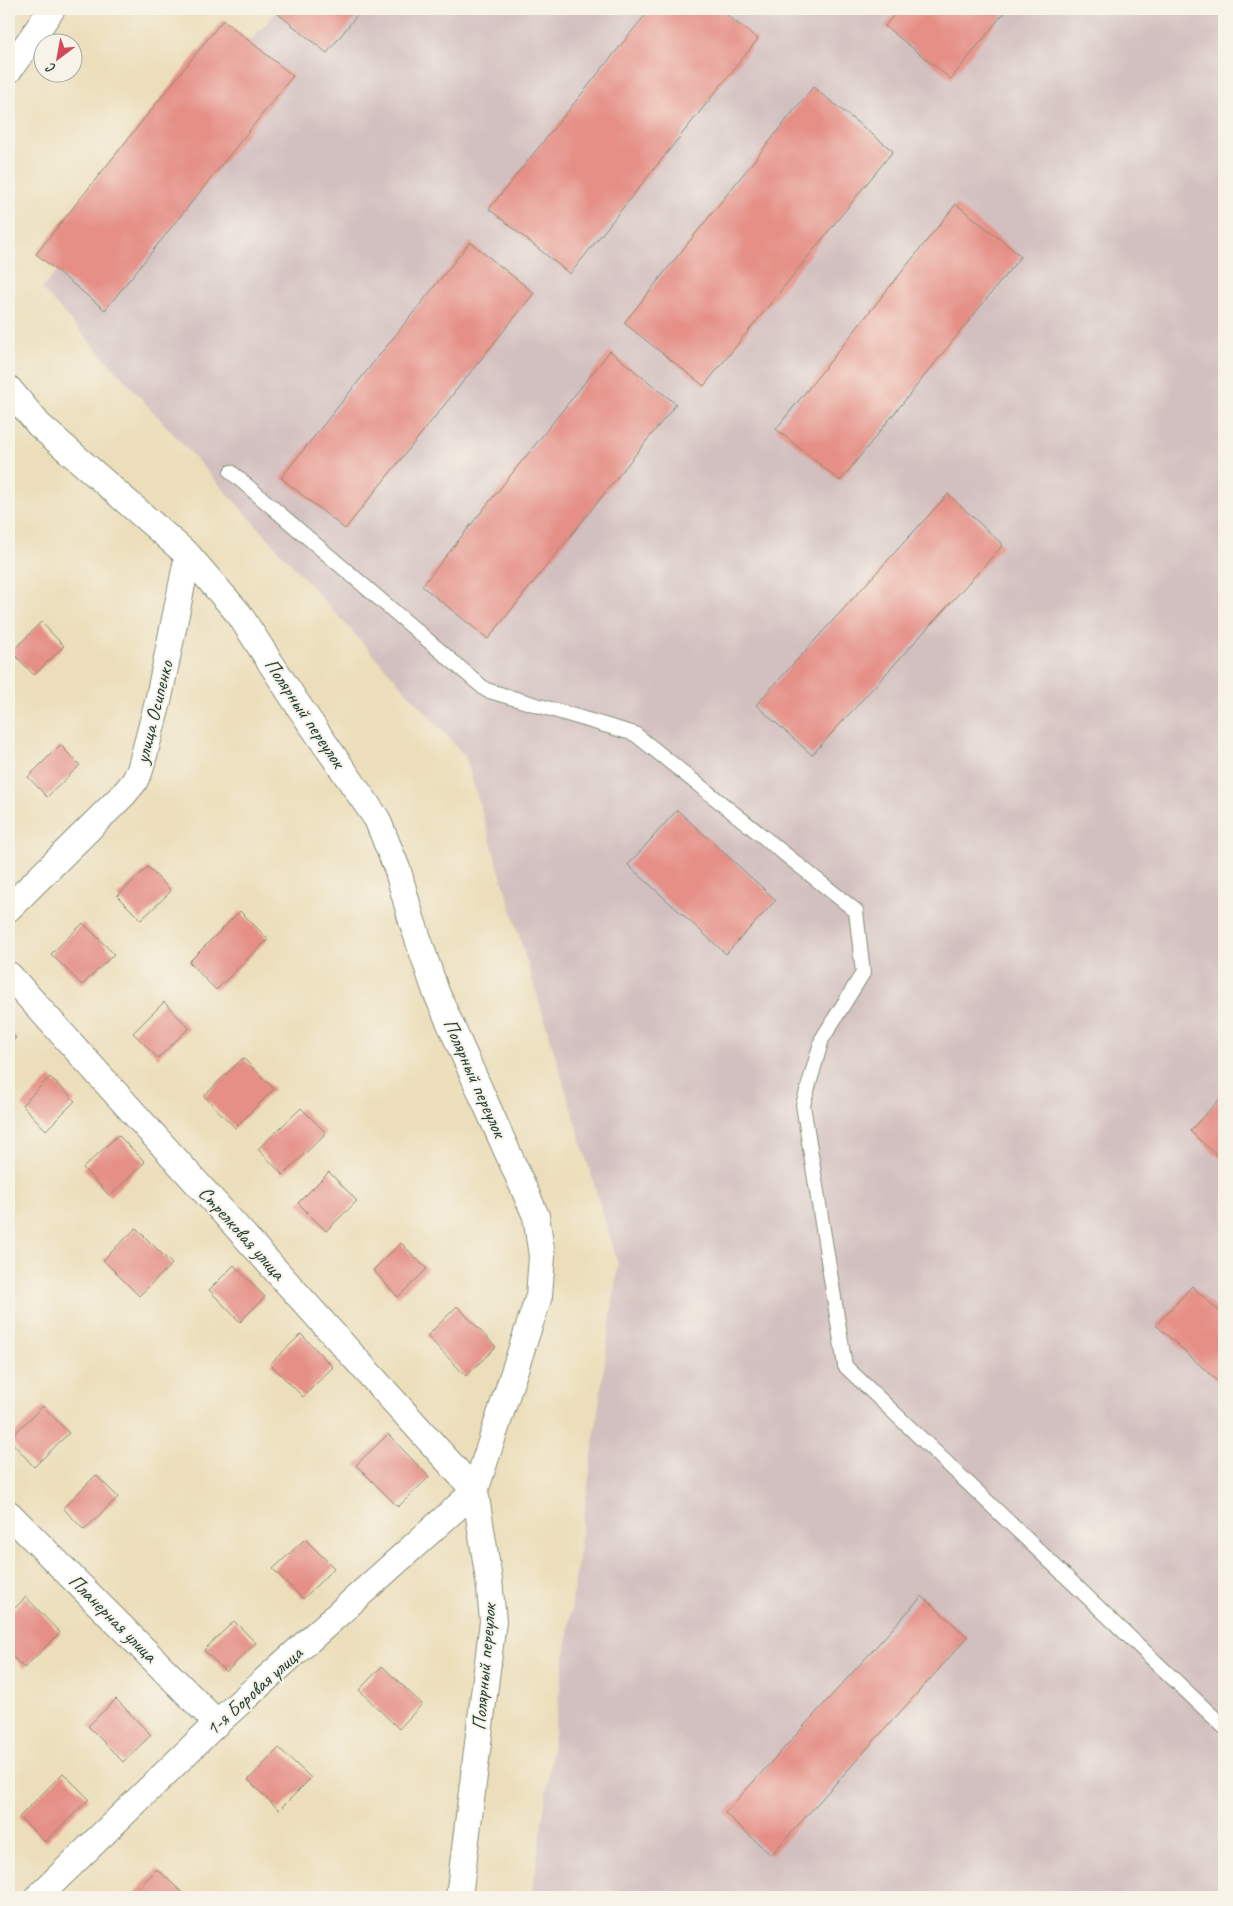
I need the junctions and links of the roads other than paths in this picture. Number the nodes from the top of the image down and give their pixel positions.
1 (52, 9) edge
2 (9, 70) edge
3 (9, 389) edge
4 (231, 472) dead end
5 (188, 555) junction
6 (9, 908) edge
7 (9, 975) edge
8 (475, 1490) junction
9 (9, 1514) edge
10 (217, 1723) junction
11 (1224, 1728) edge
12 (38, 1897) edge
13 (459, 1897) edge

1 - 2 street
3 - 5 street, Полярный переулок
4 - 11 lane
5 - 6 street, улица Осипенко
5 - 8 street, Полярный переулок
7 - 8 street, Стрелковая улица
8 - 10 street, 1-я Боровая улица
8 - 13 street, Полярный переулок
9 - 10 street, Планерная улица
10 - 12 street, 1-я Боровая улица

